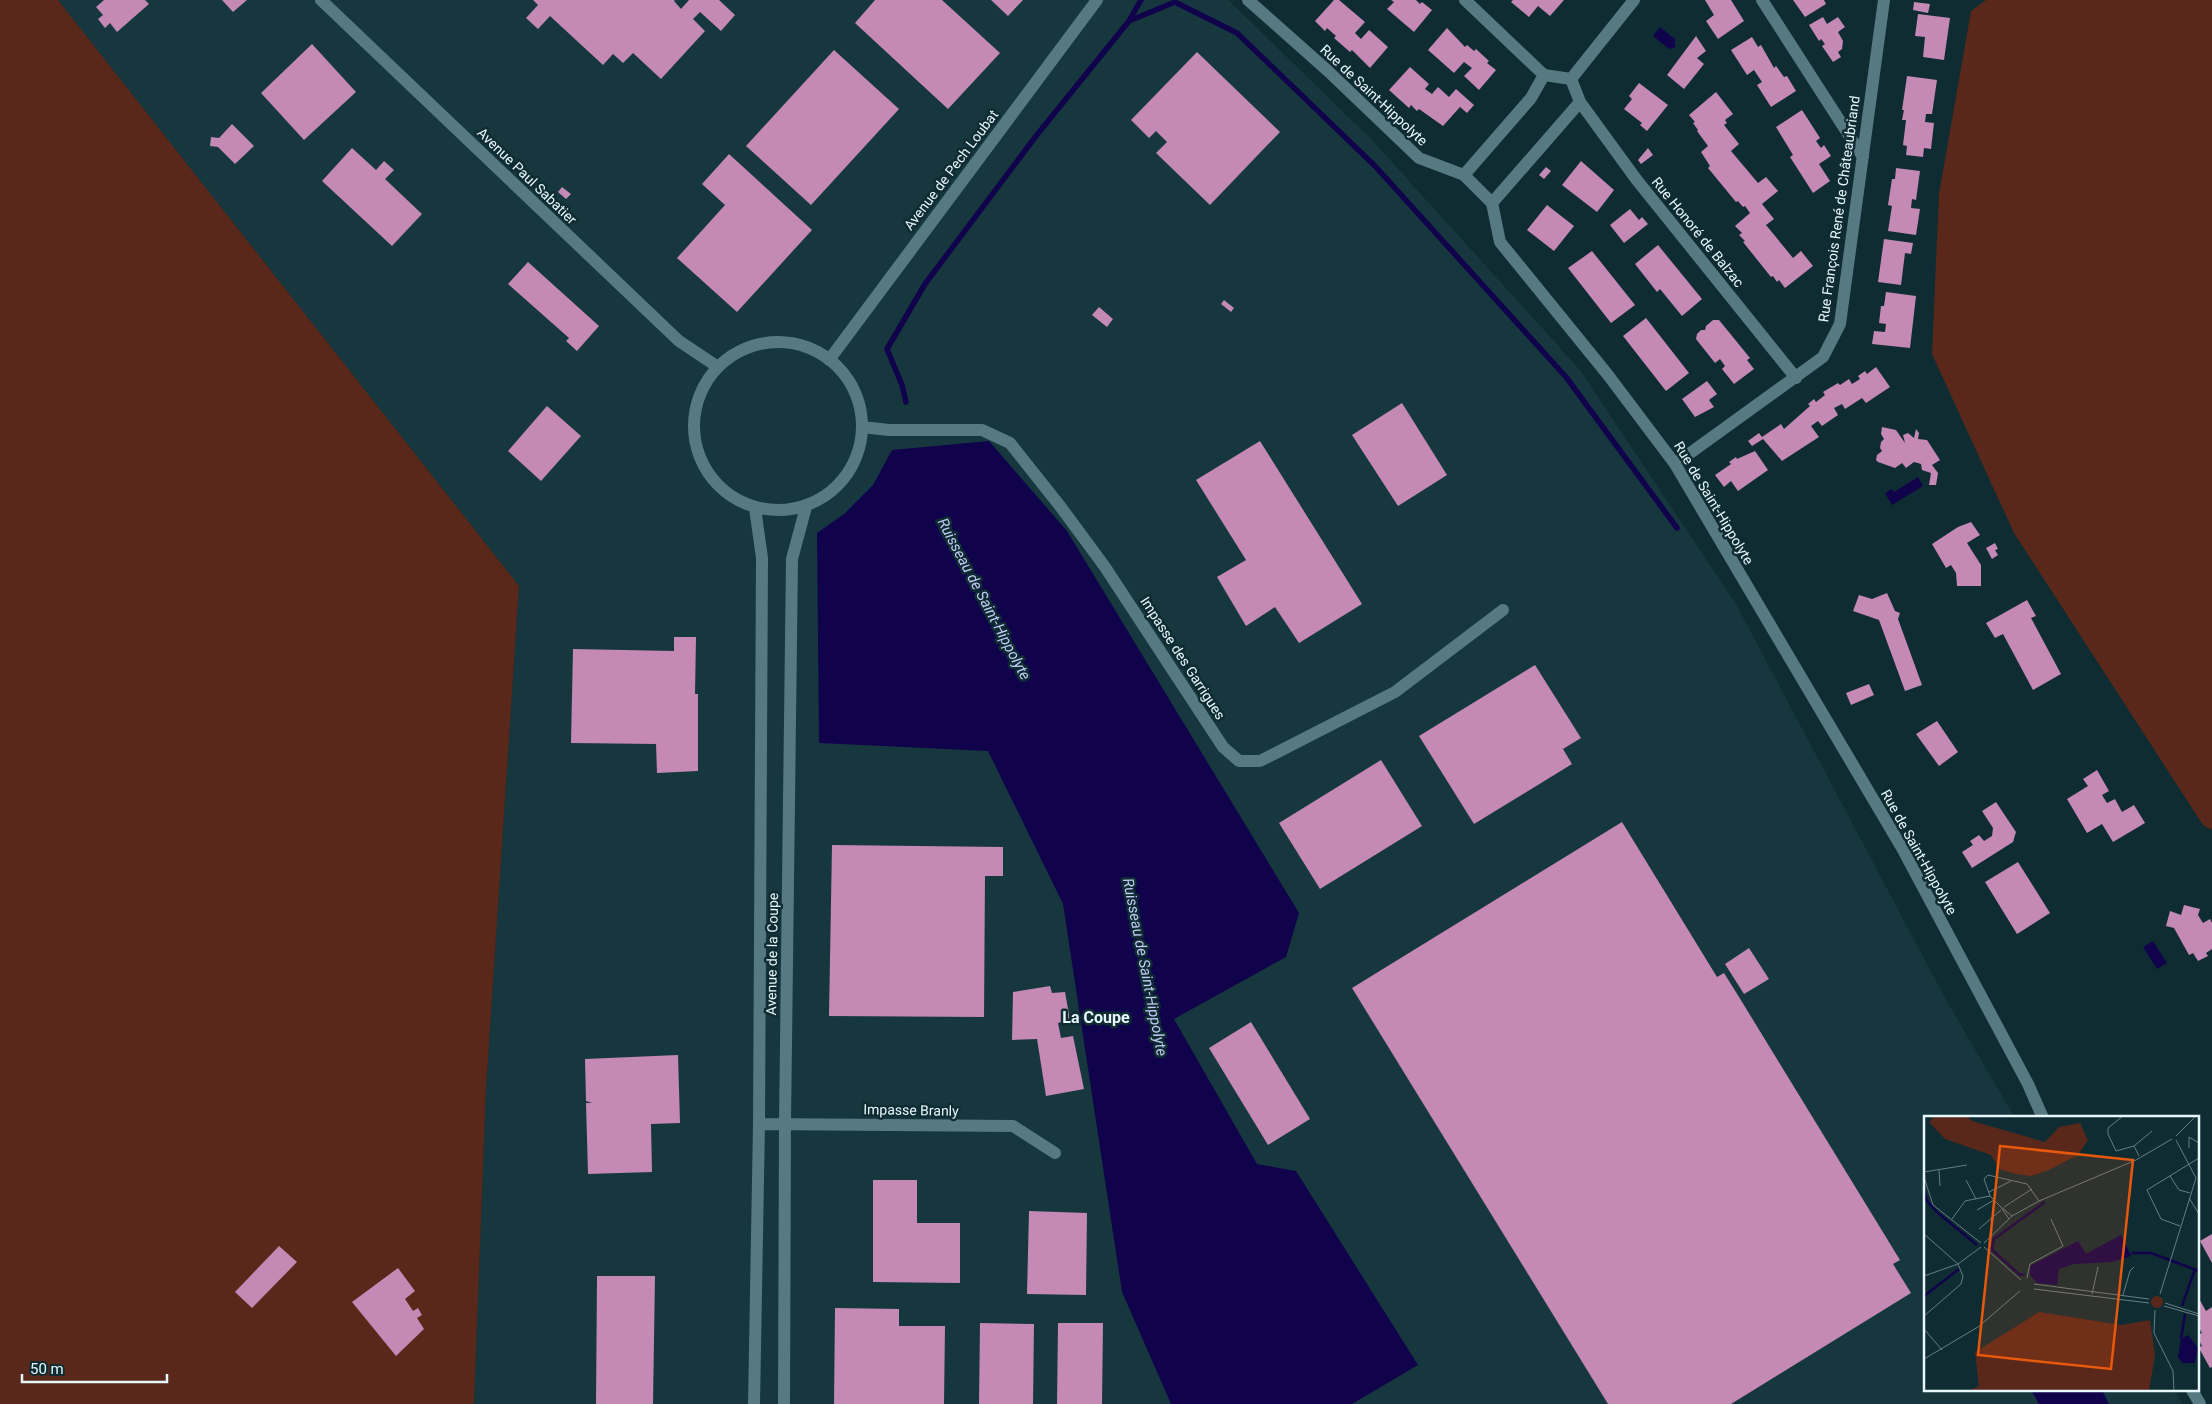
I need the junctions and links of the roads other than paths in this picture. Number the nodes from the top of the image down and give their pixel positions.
1 (321, 0) edge
2 (1097, 0) edge
3 (1248, 0) edge
4 (1465, 0) edge
5 (1634, 0) edge
6 (1762, 0) edge
7 (1884, 0) edge
8 (1544, 75) junction
9 (1571, 79) junction
10 (1580, 102) junction
11 (1863, 157) junction
12 (1464, 174) junction
13 (1492, 203) junction
14 (829, 360) junction
15 (718, 367) junction
16 (1796, 378) junction
17 (862, 427) junction
18 (1675, 464) junction
19 (806, 507) junction
20 (755, 508) junction
21 (1503, 610) dead end
22 (2042, 1116) edge
23 (785, 1123) junction
24 (759, 1124) junction
25 (1055, 1153) dead end
26 (2193, 1392) edge
27 (754, 1404) edge
28 (784, 1404) edge
29 (2200, 1404) edge

1 - 15 street, Avenue Paul Sabatier
2 - 14 street, Avenue de Pech Loubat
3 - 12 street, Rue de Saint-Hippolyte
4 - 8 street
5 - 9 street
6 - 11 street
7 - 11 street, Rue François René de Châteaubriand
8 - 9 street
8 - 12 street
9 - 10 street, Rue Honoré de Balzac
10 - 13 street
10 - 16 street, Rue Honoré de Balzac
11 - 16 street, Rue François René de Châteaubriand
12 - 13 street, Rue de Saint-Hippolyte
13 - 18 street, Rue de Saint-Hippolyte
14 - 15 street
14 - 17 street
15 - 20 street
16 - 18 street, Rue François René de Châteaubriand
17 - 19 street
17 - 21 street, Impasse des Garrigues
18 - 22 street, Rue de Saint-Hippolyte
19 - 20 street
19 - 23 street, Avenue de la Coupe
20 - 24 street, Avenue de la Coupe
23 - 24 street, Impasse Branly
23 - 25 street, Impasse Branly
23 - 28 street, Avenue de la Coupe
24 - 27 street, Avenue de la Coupe
26 - 29 street

